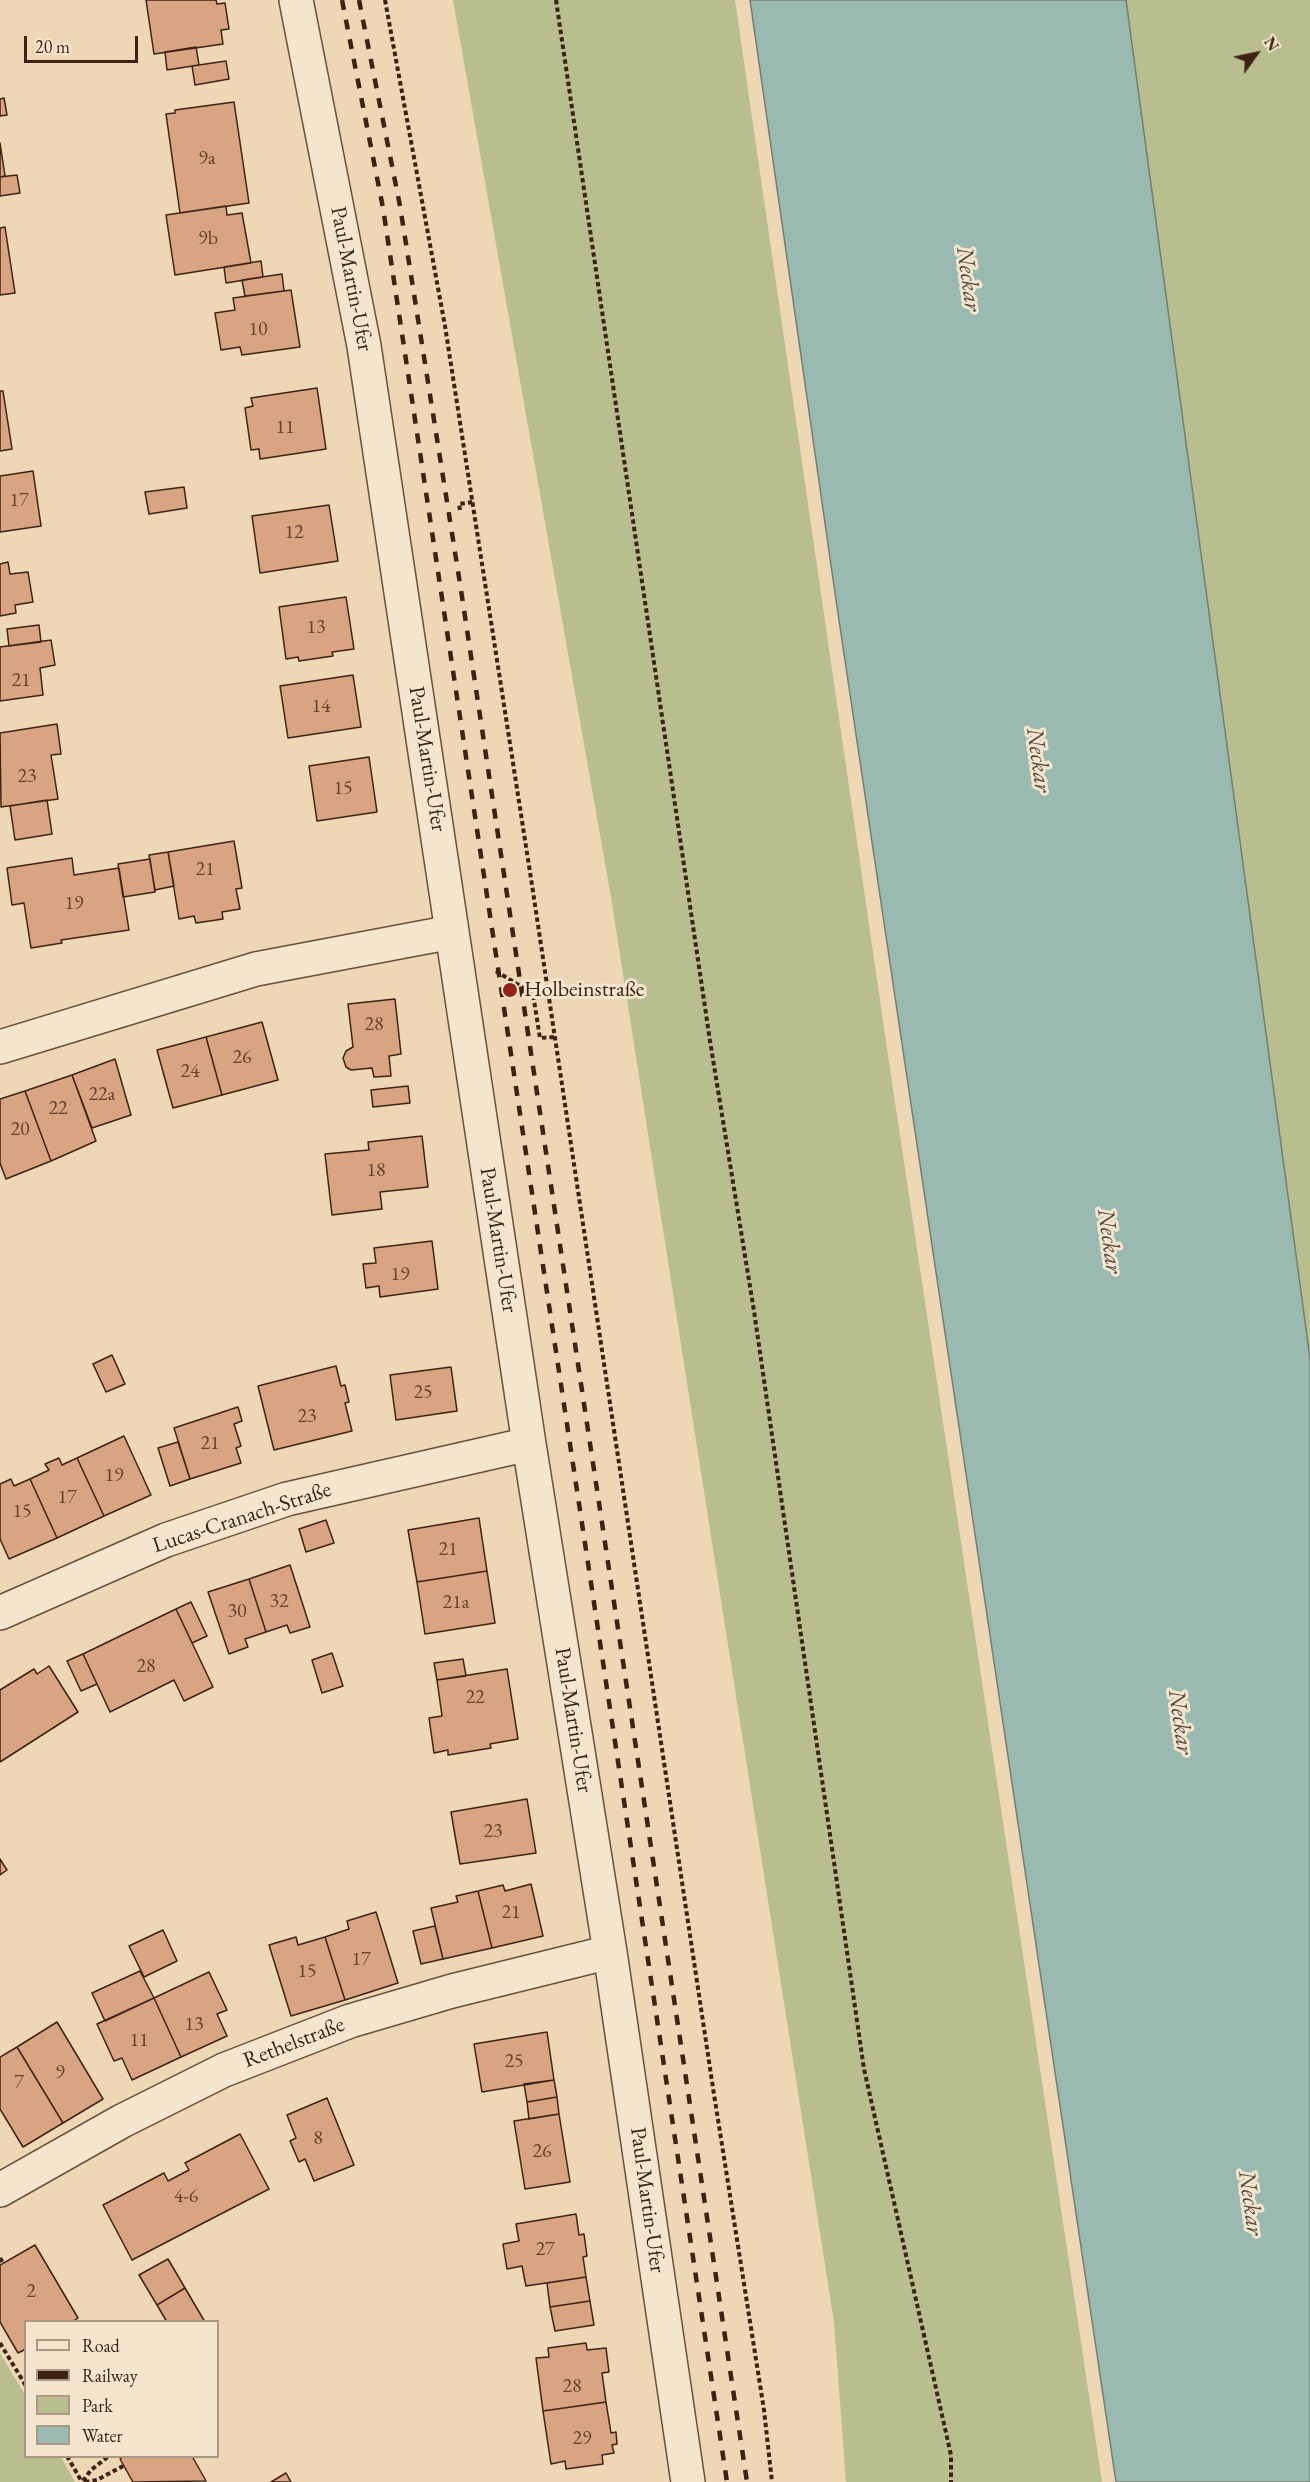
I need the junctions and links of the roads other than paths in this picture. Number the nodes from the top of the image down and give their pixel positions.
1 (296, 0) edge
2 (452, 932) junction
3 (0, 1047) edge
4 (529, 1444) junction
5 (0, 1613) edge
6 (610, 1952) junction
7 (0, 2190) edge
8 (688, 2482) edge

1 - 2 street, Paul-Martin-Ufer
2 - 3 street
2 - 4 street, Paul-Martin-Ufer
4 - 5 street, Lucas-Cranach-Straße
4 - 6 street, Paul-Martin-Ufer
6 - 7 street, Rethelstraße
6 - 8 street, Paul-Martin-Ufer

